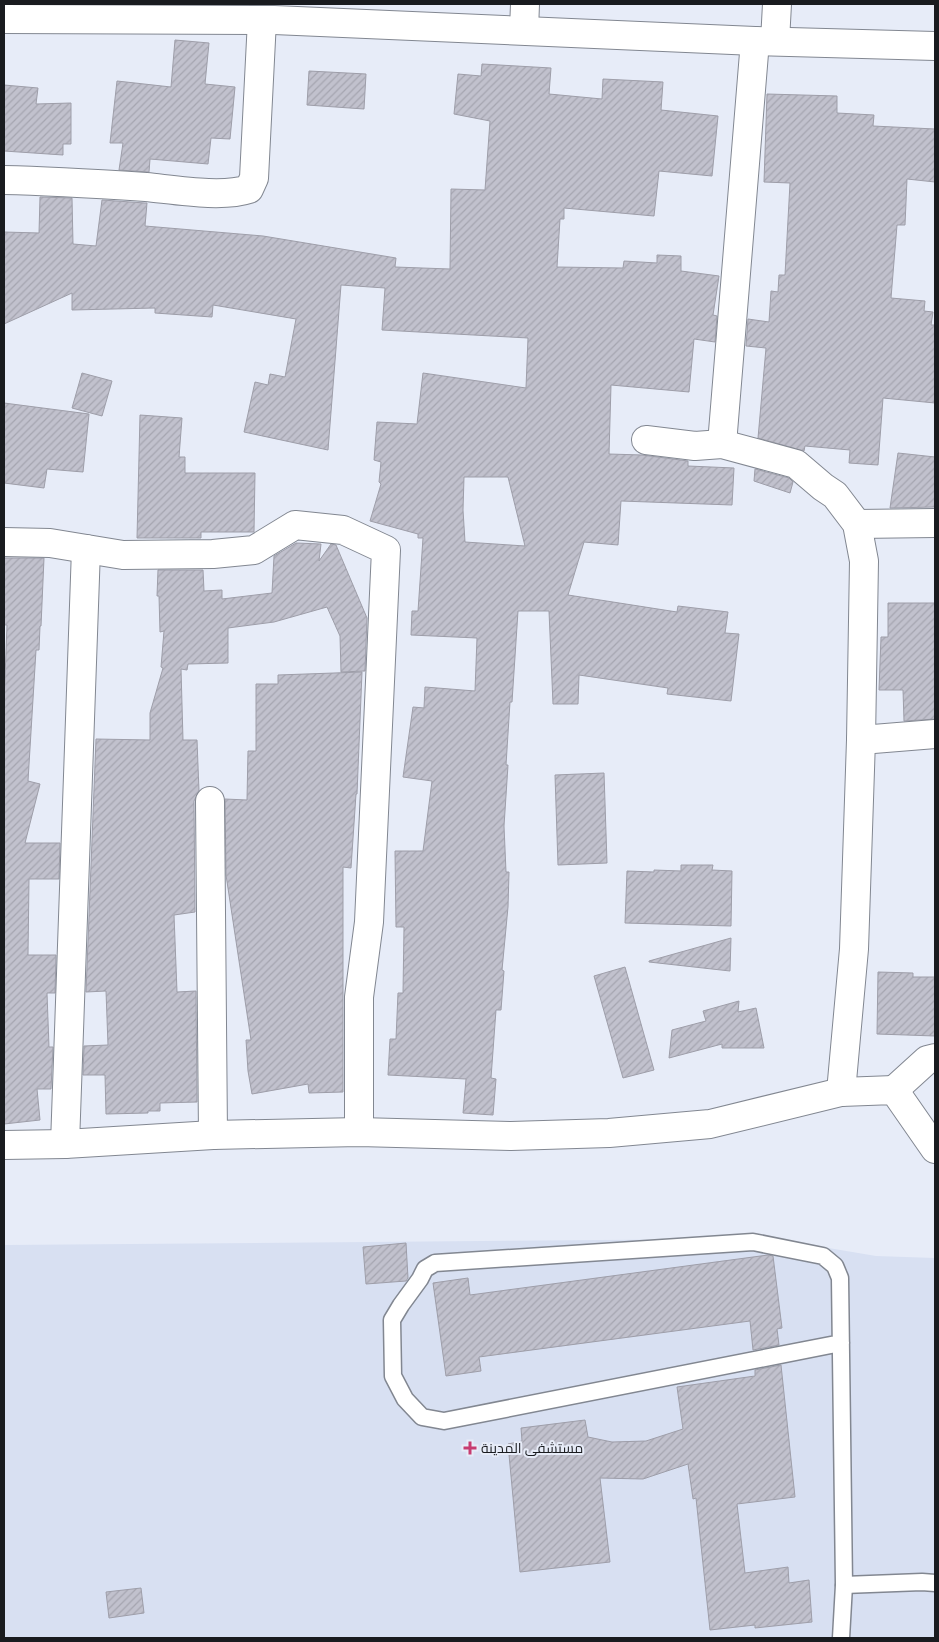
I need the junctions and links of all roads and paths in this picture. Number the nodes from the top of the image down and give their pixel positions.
1 (777, 4) edge
2 (253, 15) edge
3 (524, 17) edge
4 (4, 19) edge
5 (765, 41) junction
6 (935, 46) edge
7 (4, 180) edge
8 (646, 440) dead end
9 (722, 444) junction
10 (935, 523) edge
11 (857, 524) junction
12 (4, 542) edge
13 (86, 549) junction
14 (935, 734) edge
15 (861, 740) junction
16 (210, 802) dead end
17 (935, 1058) edge
18 (894, 1090) junction
19 (841, 1092) junction
20 (359, 1132) junction
21 (213, 1135) junction
22 (65, 1144) junction
23 (4, 1145) edge
24 (935, 1148) edge
25 (841, 1343) junction
26 (935, 1583) edge
27 (844, 1585) junction
28 (841, 1638) edge

1 - 5 street
2 - 3 street
2 - 4 street
2 - 7 street
3 - 5 street
5 - 6 street
5 - 9 street
8 - 9 street
9 - 11 street
10 - 11 street
11 - 15 street
12 - 13 street
13 - 20 street
13 - 22 street
14 - 15 street
15 - 19 street
16 - 21 street
17 - 18 street
18 - 19 street
18 - 24 street
19 - 20 street
20 - 21 street
21 - 22 street
22 - 23 street
25 - 25 lane
25 - 27 lane
26 - 27 lane
27 - 28 lane

